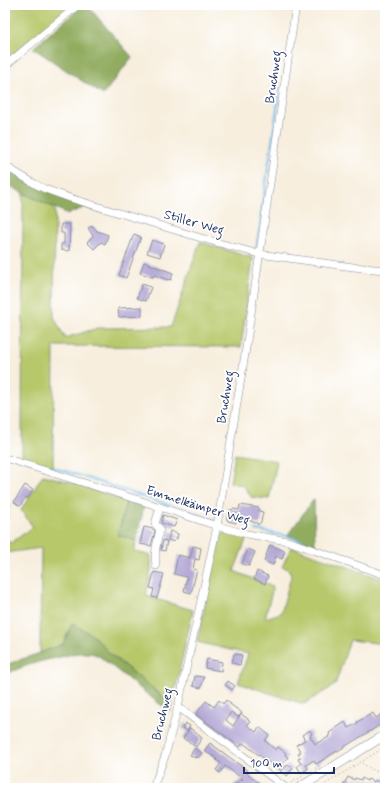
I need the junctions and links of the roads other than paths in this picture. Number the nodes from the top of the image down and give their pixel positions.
1 (78, 5) edge
2 (296, 5) edge
3 (5, 66) edge
4 (5, 166) edge
5 (259, 254) junction
6 (385, 270) edge
7 (5, 458) edge
8 (160, 507) junction
9 (217, 526) junction
10 (156, 566) dead end
11 (385, 575) edge
12 (178, 707) junction
13 (385, 736) edge
14 (153, 788) edge
15 (286, 788) edge
16 (299, 788) edge

1 - 3 street
2 - 5 street, Bruchweg
4 - 5 street, Stiller Weg
5 - 6 street, Stiller Weg
5 - 9 street, Bruchweg
7 - 8 street, Emmelkämper Weg
8 - 9 street, Emmelkämper Weg
8 - 10 street
9 - 11 street, Emmelkämper Weg
9 - 12 street, Bruchweg
12 - 14 street, Bruchweg
12 - 15 street
13 - 16 main road

